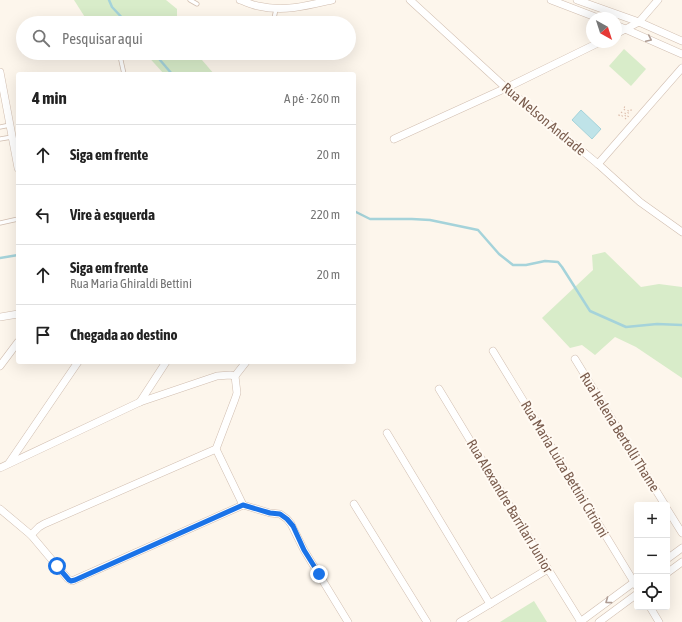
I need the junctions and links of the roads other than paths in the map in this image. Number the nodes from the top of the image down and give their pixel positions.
1 (190, 0) edge
2 (240, 0) edge
3 (332, 0) edge
4 (410, 0) edge
5 (551, 0) edge
6 (577, 0) edge
7 (658, 0) edge
8 (197, 4) dead end
9 (276, 9) junction
10 (586, 13) edge
11 (274, 16) edge
12 (639, 22) junction
13 (622, 27) edge
14 (627, 29) junction
15 (622, 31) edge
16 (682, 41) edge
17 (588, 48) edge
18 (682, 54) edge
19 (121, 60) edge
20 (682, 68) edge
21 (0, 72) edge
22 (124, 72) edge
23 (506, 88) junction
24 (10, 125) junction
25 (0, 127) edge
26 (12, 137) junction
27 (0, 139) edge
28 (394, 139) dead end
29 (16, 158) edge
30 (598, 164) junction
31 (16, 219) edge
32 (0, 223) edge
33 (682, 232) edge
34 (16, 314) edge
35 (0, 317) edge
36 (16, 345) edge
37 (493, 351) dead end
38 (575, 359) dead end
39 (77, 364) edge
40 (165, 364) edge
41 (244, 364) edge
42 (0, 366) edge
43 (235, 376) junction
44 (439, 389) dead end
45 (140, 402) junction
46 (387, 433) dead end
47 (216, 449) junction
48 (9, 464) junction
49 (0, 468) edge
50 (663, 502) edge
51 (354, 504) dead end
52 (243, 505) junction
53 (0, 509) edge
54 (670, 514) edge
55 (682, 533) edge
56 (31, 536) junction
57 (682, 548) edge
58 (670, 557) edge
59 (682, 562) edge
60 (548, 570) junction
61 (670, 571) edge
62 (634, 580) edge
63 (634, 584) edge
64 (634, 596) edge
65 (490, 604) junction
66 (652, 610) edge
67 (348, 622) edge
68 (427, 622) edge
69 (460, 622) edge
70 (581, 622) edge
71 (599, 622) edge
72 (659, 622) edge

1 - 8 lane
2 - 9 street
3 - 9 street
4 - 23 street, Rua Nelson Andrade
5 - 10 street
6 - 12 street
7 - 12 street
9 - 11 lane
12 - 14 street
12 - 16 street
13 - 14 street
14 - 15 street
14 -> 18 street
17 - 23 street
19 - 22 lane
20 - 30 street
21 - 24 street
23 - 28 street
23 - 30 street, Rua Nelson Andrade
24 - 25 lane
24 - 26 street
26 - 27 lane
26 - 29 street
30 - 33 street, Rua Nelson Andrade
31 - 32 lane
34 - 35 street
36 - 42 street
37 - 62 street, Rua Maria Luiza Bettini Citrioni
38 - 50 street, Rua Helena Bertolli Thame
39 - 48 street
40 - 45 street
41 - 43 street
43 - 45 street
43 - 47 street
44 - 60 street, Rua Alexandre Barrilari Junior
45 - 48 street
46 - 65 street
47 - 52 street
47 - 56 street
48 - 49 street
51 - 68 street
52 - 56 street
52 - 67 street
53 - 56 street
54 - 55 street
57 - 58 street
59 - 61 street
60 - 65 street
60 - 70 street, Rua Alexandre Barrilari Junior
63 -> 70 street
64 - 71 street
65 - 69 street
66 - 72 street

